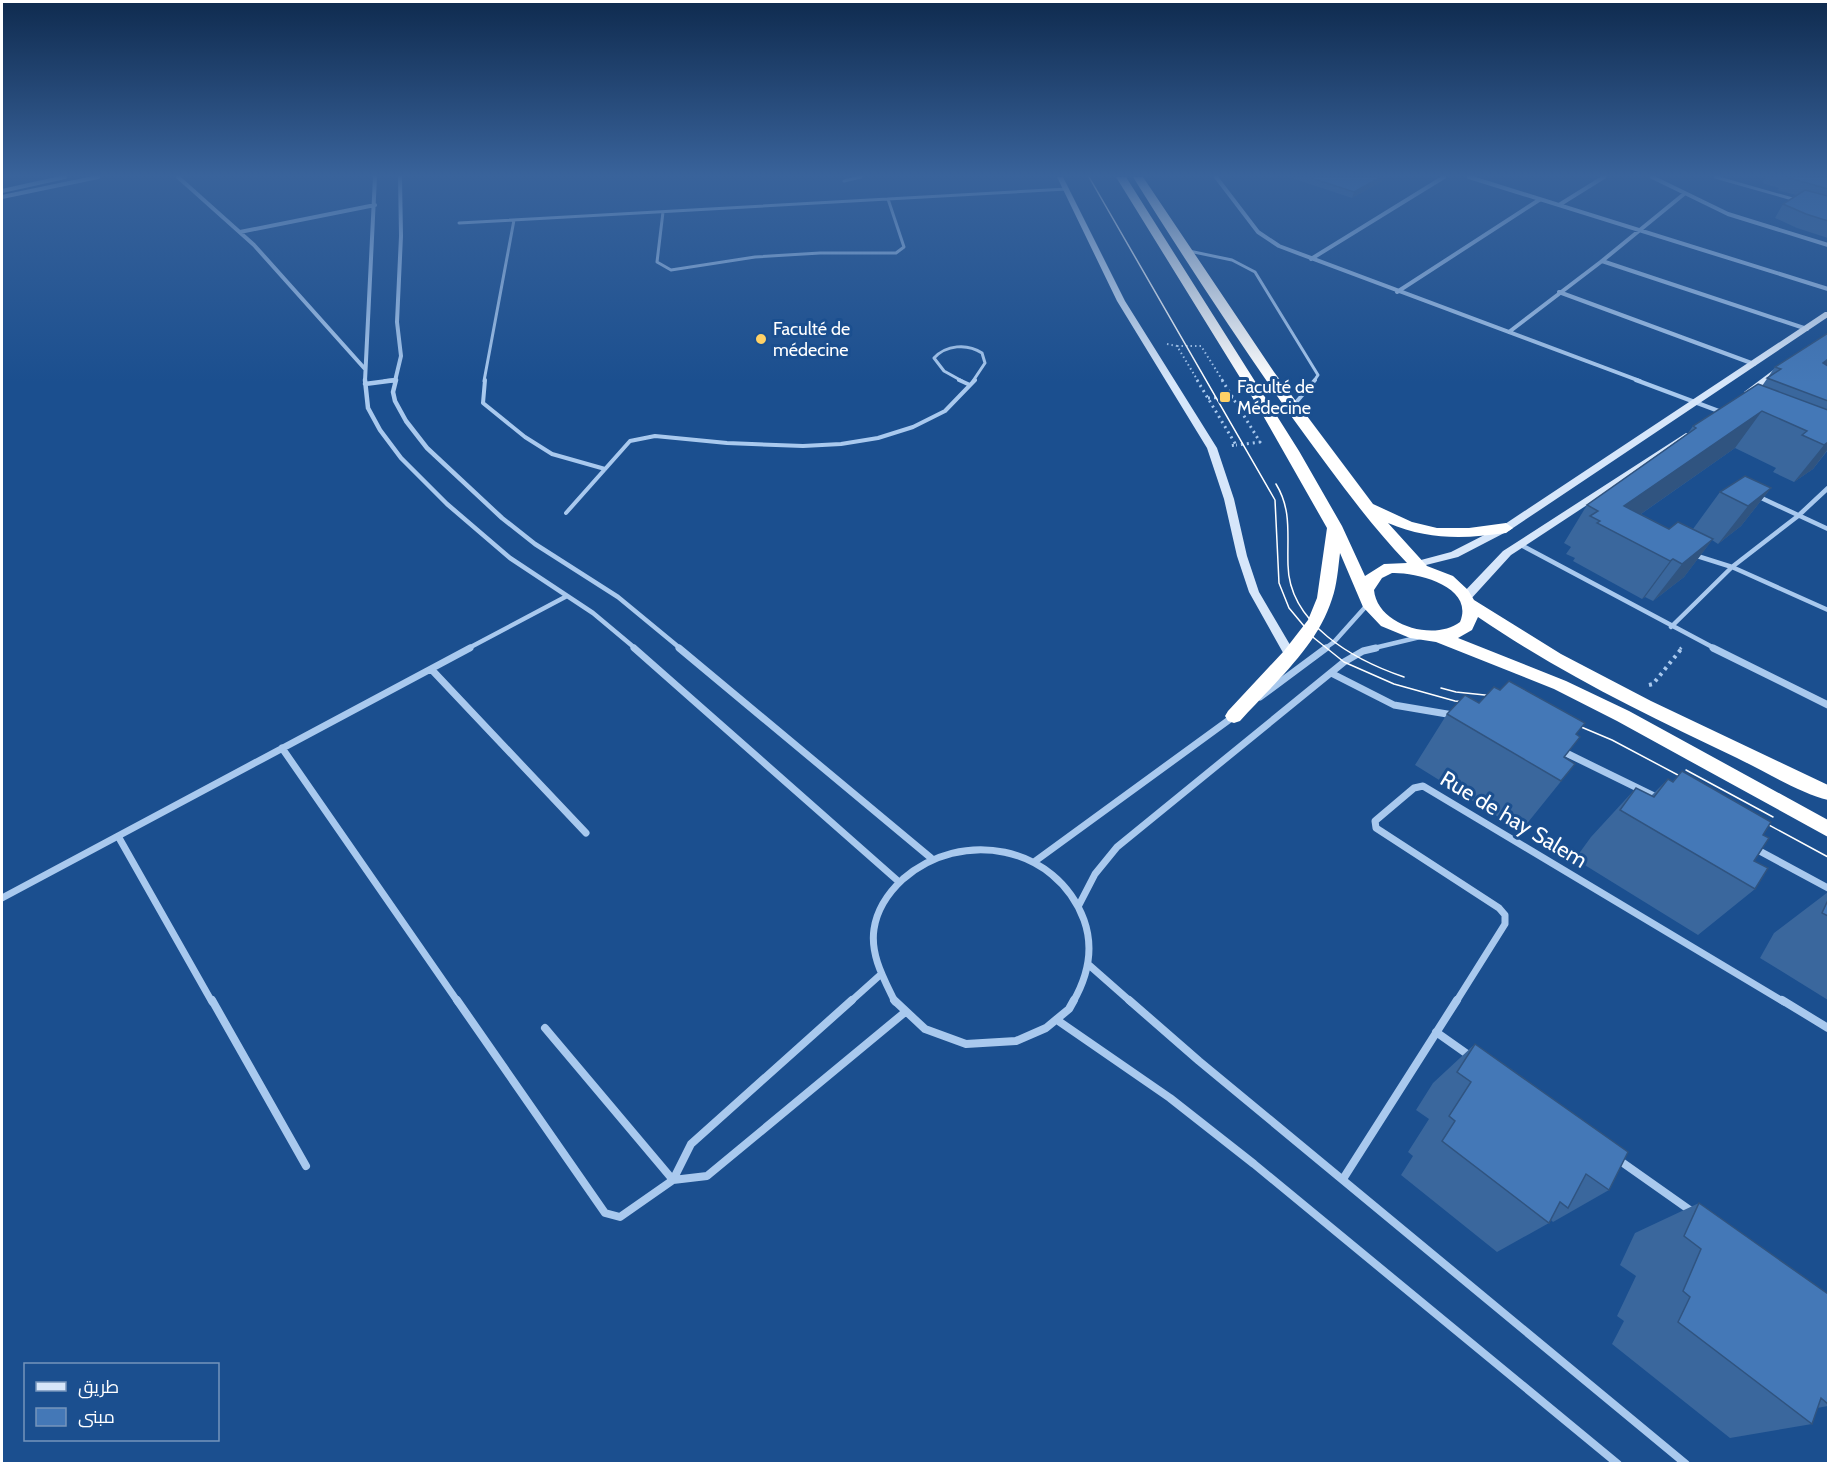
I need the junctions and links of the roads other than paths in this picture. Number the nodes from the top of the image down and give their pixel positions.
1 (252, 245) edge
2 (373, 245) edge
3 (401, 245) edge
4 (509, 245) edge
5 (659, 245) edge
6 (903, 245) edge
7 (1094, 245) edge
8 (1165, 245) edge
9 (1181, 245) edge
10 (1278, 245) edge
11 (1333, 245) edge
12 (1469, 245) edge
13 (1620, 245) edge
14 (1691, 245) edge
15 (1183, 249) junction
16 (1311, 259) junction
17 (1602, 261) junction
18 (1828, 289) edge
19 (1397, 292) junction
20 (1559, 292) junction
21 (1828, 314) edge
22 (1807, 329) junction
23 (1509, 332) junction
24 (1754, 363) junction
25 (1785, 366) edge
26 (365, 370) junction
27 (396, 380) junction
28 (365, 384) junction
29 (970, 385) junction
30 (1740, 399) edge
31 (1697, 401) junction
32 (1731, 406) edge
33 (1292, 407) junction
34 (1722, 412) junction
35 (1733, 416) edge
36 (1713, 418) edge
37 (1693, 431) edge
38 (605, 469) junction
39 (1828, 488) edge
40 (1750, 493) edge
41 (1363, 503) junction
42 (566, 513) dead end
43 (1798, 516) junction
44 (1335, 526) junction
45 (1506, 528) junction
46 (1828, 529) edge
47 (1519, 544) junction
48 (1691, 554) edge
49 (1414, 567) junction
50 (1732, 567) junction
51 (567, 596) junction
52 (1366, 599) junction
53 (1468, 601) junction
54 (1828, 610) edge
55 (1671, 627) junction
56 (1431, 636) junction
57 (1290, 655) junction
58 (432, 670) junction
59 (1331, 673) junction
60 (1828, 705) edge
61 (1234, 716) junction
62 (1462, 716) edge
63 (282, 748) junction
64 (1558, 749) edge
65 (1828, 793) edge
66 (1670, 804) edge
67 (1828, 829) edge
68 (586, 833) dead end
69 (118, 836) junction
70 (1749, 846) edge
71 (931, 858) junction
72 (1034, 862) junction
73 (897, 881) junction
74 (1828, 888) edge
75 (2, 898) edge
76 (1079, 905) junction
77 (1089, 965) junction
78 (879, 976) junction
79 (904, 1012) junction
80 (1058, 1020) junction
81 (545, 1028) dead end
82 (1828, 1028) edge
83 (1436, 1032) junction
84 (1476, 1060) edge
85 (1603, 1149) edge
86 (306, 1166) dead end
87 (1343, 1179) junction
88 (673, 1180) junction
89 (1701, 1218) edge
90 (1618, 1464) edge
91 (1686, 1464) edge

1 - 26 street
2 - 26 street
3 - 27 street
4 - 38 lane
5 - 6 lane
7 - 57 street
8 - 44 highway
9 - 15 highway
10 - 16 street
11 - 16 street
12 - 19 street
13 - 17 street
14 - 18 street
15 - 33 highway
15 - 33 lane
16 - 19 street
17 - 20 street
17 - 22 street
19 - 23 street
20 - 23 street
20 - 24 street
21 - 22 street
22 - 24 street
23 - 31 street
24 - 31 street
25 - 30 street
26 - 28 street
27 - 28 street
27 - 71 street
28 - 51 street
29 - 29 lane
29 - 38 lane
31 - 34 street
31 - 45 street
32 - 34 street
33 - 41 highway
34 - 35 street
34 - 36 street
37 - 47 street
38 - 42 lane
39 - 43 street
40 - 43 street
41 - 45 highway
41 - 49 highway
43 - 46 street
43 - 50 street
44 - 52 highway
44 - 57 highway
45 - 49 street
47 - 53 street
47 - 55 street
48 - 50 street
49 - 52 highway
49 - 53 highway
50 - 54 street
50 - 55 street
51 - 58 street
51 - 73 street
52 - 56 highway
52 - 61 street
53 - 56 highway
53 - 65 highway
55 - 60 street
56 - 59 street
56 - 67 highway
57 - 61 highway
58 - 63 street
58 - 68 street
59 - 62 street
59 - 76 street
61 - 72 street
63 - 69 street
63 - 88 street
64 - 66 street
69 - 75 street
69 - 86 street
70 - 74 street
71 - 72 street
71 - 73 street
72 - 76 street
73 - 78 street
76 - 77 street
77 - 80 street
77 - 87 street
78 - 79 street
78 - 88 street
79 - 80 street
79 - 88 street
80 - 90 street
81 - 88 street
82 - 83 street, Rue de hay Salem
83 - 84 street
83 - 87 street, Rue de hay Salem
85 - 89 street
87 - 91 street

